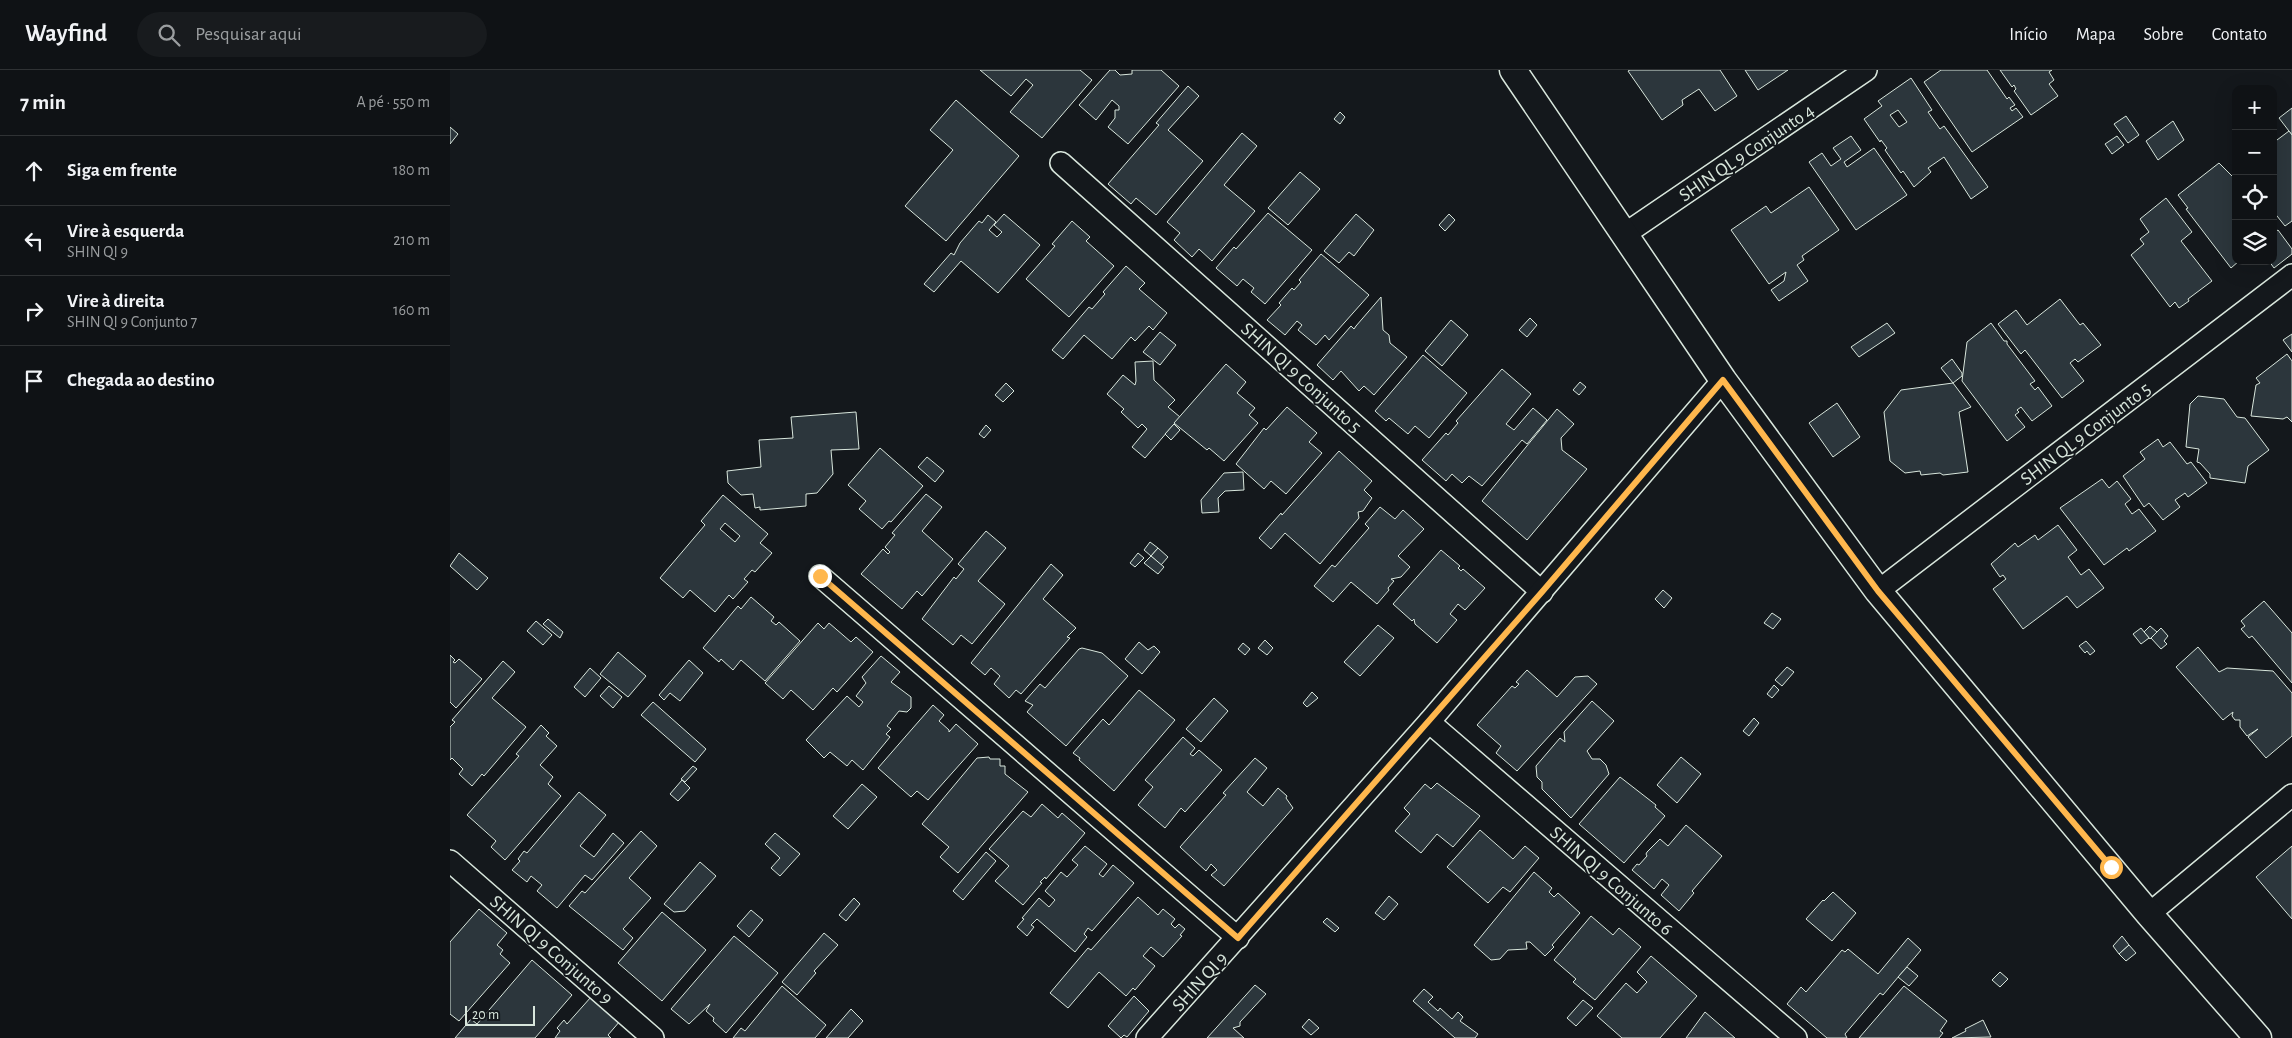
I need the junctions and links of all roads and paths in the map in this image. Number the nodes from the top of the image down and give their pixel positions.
1 (1513, 70) edge
2 (1866, 70) edge
3 (1061, 163) dead end
4 (1625, 234) junction
5 (2292, 275) edge
6 (1723, 380) junction
7 (820, 576) dead end
8 (1878, 591) junction
9 (1542, 592) junction
10 (1429, 722) junction
11 (2292, 795) edge
12 (450, 861) edge
13 (2149, 914) junction
14 (1238, 938) junction
15 (653, 1038) edge
16 (1147, 1038) edge
17 (1796, 1038) edge
18 (2258, 1038) edge

1 - 4 street
2 - 4 street, SHIN QL 9 Conjunto 4
3 - 9 street, SHIN QI 9 Conjunto 5
4 - 6 street
5 - 8 street, SHIN QL 9 Conjunto 5
6 - 8 street
6 - 9 street, SHIN QI 9
7 - 14 street
8 - 13 street
9 - 10 street, SHIN QI 9
10 - 14 street, SHIN QI 9
10 - 17 street, SHIN QI 9 Conjunto 6
11 - 13 street
12 - 15 street, SHIN QI 9 Conjunto 9
13 - 18 street
14 - 16 street, SHIN QI 9

